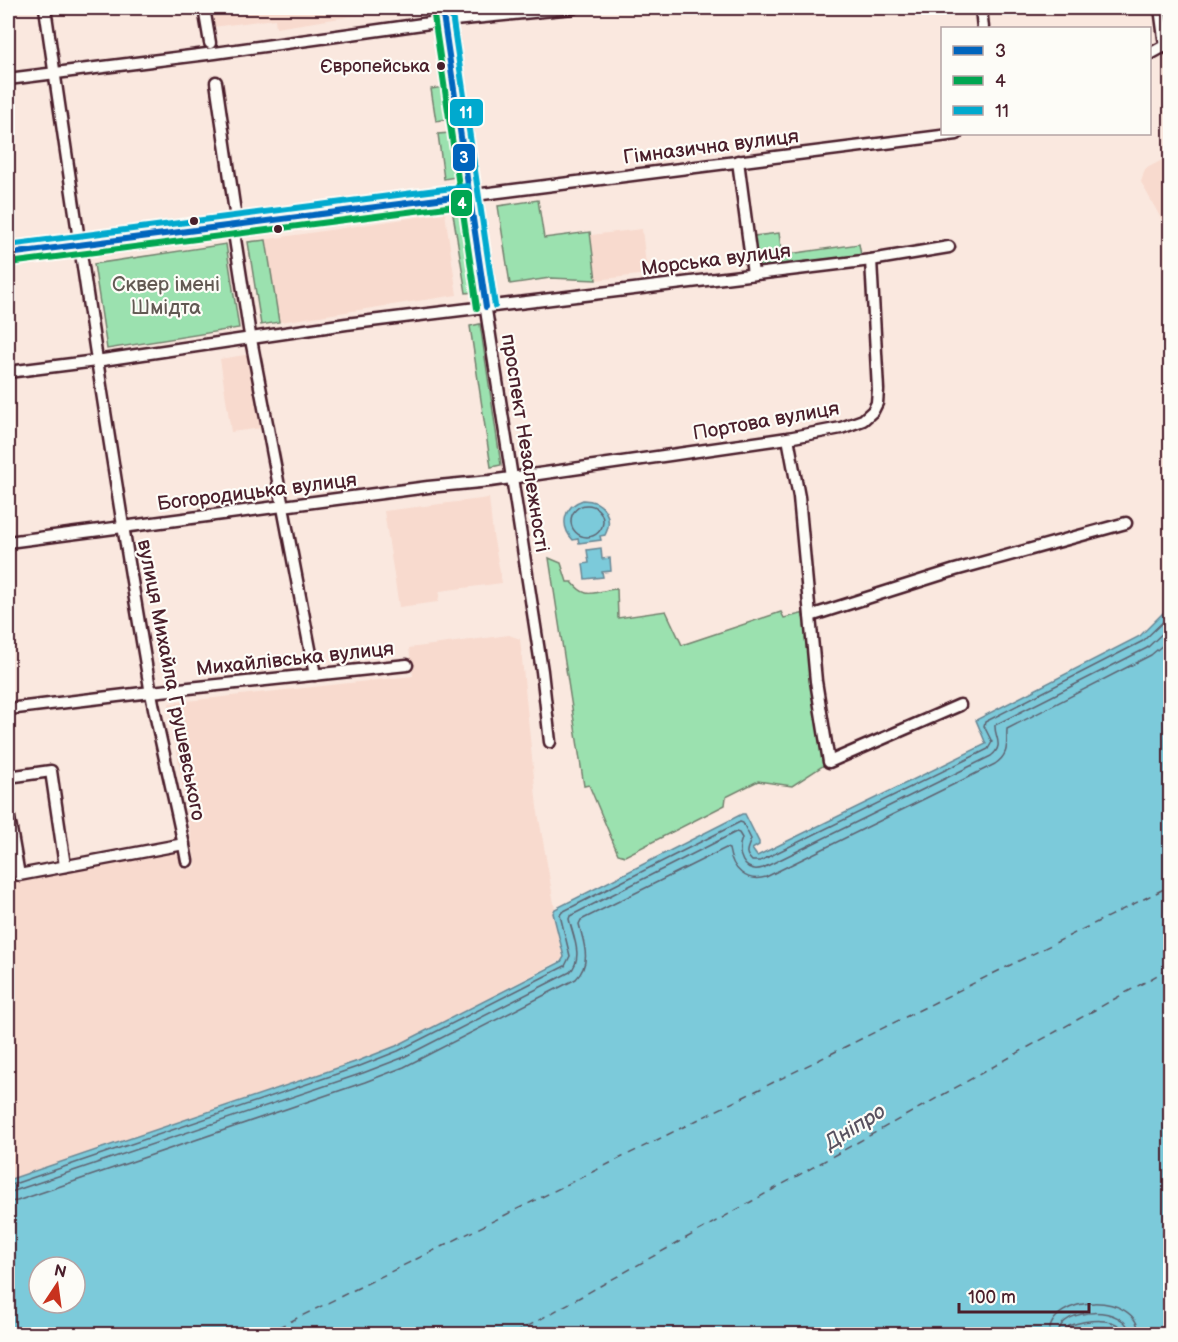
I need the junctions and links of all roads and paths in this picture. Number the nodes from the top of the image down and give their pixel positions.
1 (45, 8) edge
2 (204, 8) edge
3 (442, 8) edge
4 (573, 8) edge
5 (981, 8) edge
6 (1160, 8) edge
7 (444, 21) junction
8 (983, 27) edge
9 (210, 43) dead end
10 (1170, 46) edge
11 (1151, 53) edge
12 (54, 72) junction
13 (8, 79) edge
14 (216, 82) dead end
15 (949, 135) edge
16 (738, 161) junction
17 (469, 195) junction
18 (235, 226) junction
19 (79, 245) junction
20 (949, 247) dead end
21 (8, 254) edge
22 (871, 260) junction
23 (753, 274) junction
24 (486, 307) junction
25 (250, 338) junction
26 (96, 361) junction
27 (8, 372) edge
28 (788, 438) junction
29 (511, 478) junction
30 (282, 508) junction
31 (1126, 523) dead end
32 (124, 527) junction
33 (8, 542) edge
34 (810, 616) junction
35 (407, 665) dead end
36 (315, 675) junction
37 (151, 692) junction
38 (960, 705) dead end
39 (8, 709) edge
40 (550, 742) dead end
41 (8, 777) edge
42 (8, 812) edge
43 (184, 844) junction
44 (187, 861) dead end
45 (65, 866) junction

1 - 12 street, вулиця Михайла Грушевського
2 - 9 street
3 - 7 street, проспект Незалежності
4 - 7 street
5 - 8 street
6 - 10 street
7 - 12 street
7 - 17 street, проспект Незалежності
10 - 11 street
12 - 13 street
12 - 19 street, вулиця Михайла Грушевського
14 - 18 street
15 - 16 street, Гімназична вулиця
16 - 17 street, Гімназична вулиця
16 - 23 street
17 - 18 street, Гімназична вулиця
17 - 24 street, проспект Незалежності
18 - 19 street, Гімназична вулиця
18 - 25 street
19 - 21 street, Гімназична вулиця
19 - 26 street, вулиця Михайла Грушевського
20 - 22 street, Морська вулиця
22 - 23 street, Морська вулиця
22 - 28 street, Портова вулиця
23 - 24 street, Морська вулиця
24 - 25 street, Морська вулиця
24 - 29 street, проспект Незалежності
25 - 26 street, Морська вулиця
25 - 30 street
26 - 27 street, Морська вулиця
26 - 32 street, вулиця Михайла Грушевського
28 - 29 street, Портова вулиця
28 - 34 street
29 - 30 street, Богородицька вулиця
29 - 40 street, проспект Незалежності
30 - 32 street, Богородицька вулиця
30 - 36 street
31 - 34 street
32 - 33 street, Богородицька вулиця
32 - 37 street, вулиця Михайла Грушевського
34 - 38 street
35 - 36 street, Михайлівська вулиця
36 - 37 street, Михайлівська вулиця
37 - 39 street, Михайлівська вулиця
37 - 43 street, вулиця Михайла Грушевського
41 - 45 street
42 - 45 street
43 - 44 street, вулиця Михайла Грушевського
43 - 45 street

